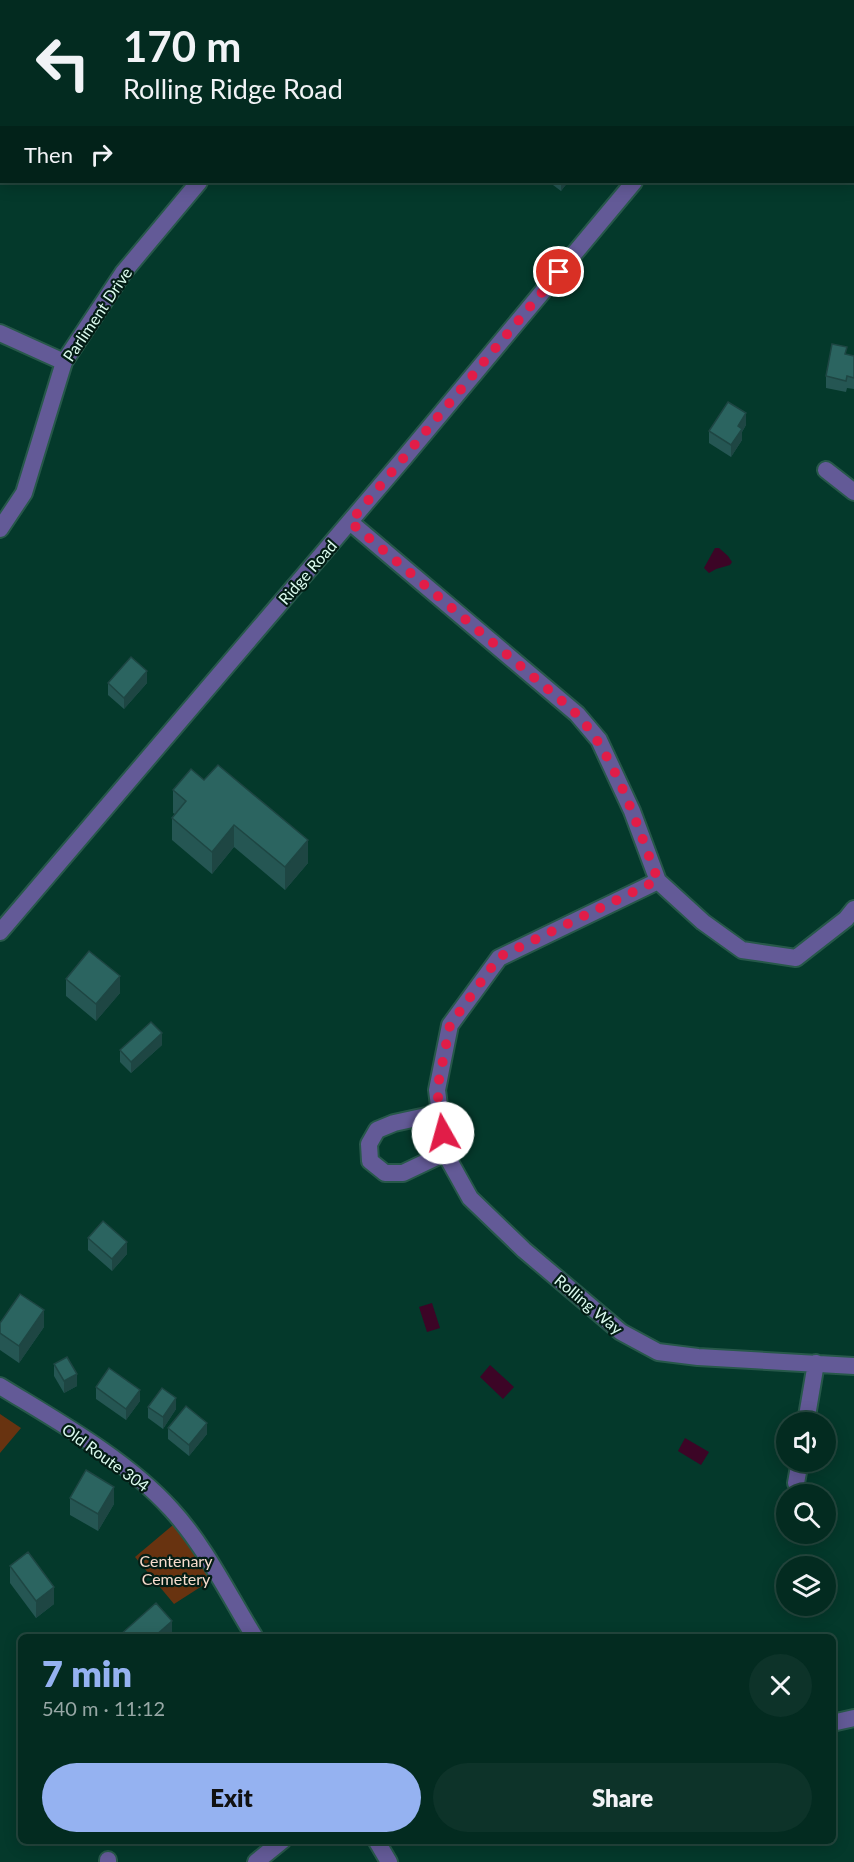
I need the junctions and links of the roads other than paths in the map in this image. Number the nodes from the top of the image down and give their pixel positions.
1 (198, 183) edge
2 (633, 183) edge
3 (0, 333) edge
4 (64, 362) junction
5 (826, 471) dead end
6 (854, 492) edge
7 (350, 522) junction
8 (0, 529) edge
9 (658, 880) junction
10 (854, 909) edge
11 (0, 932) edge
12 (440, 1113) junction
13 (445, 1154) junction
14 (816, 1363) junction
15 (854, 1366) edge
16 (0, 1386) edge
17 (808, 1412) edge
18 (798, 1472) edge
19 (796, 1483) dead end
20 (253, 1634) edge
21 (854, 1718) edge
22 (836, 1722) edge
23 (278, 1844) edge
24 (378, 1844) edge
25 (256, 1862) edge
26 (389, 1862) edge

1 - 4 street, Parliment Drive
2 - 7 street, Ridge Road
3 - 4 street
4 - 8 street, Parliment Drive
5 - 6 street
7 - 9 street
7 - 11 street, Ridge Road
9 - 10 street
9 - 12 street, Rolling Way
12 - 13 street, Rolling Way
12 - 13 street
13 - 14 street, Rolling Way
14 - 15 street, Rolling Way
14 - 17 street
16 - 20 street, Old Route 304
18 - 19 street
21 - 22 street
23 - 25 street
24 - 26 street

